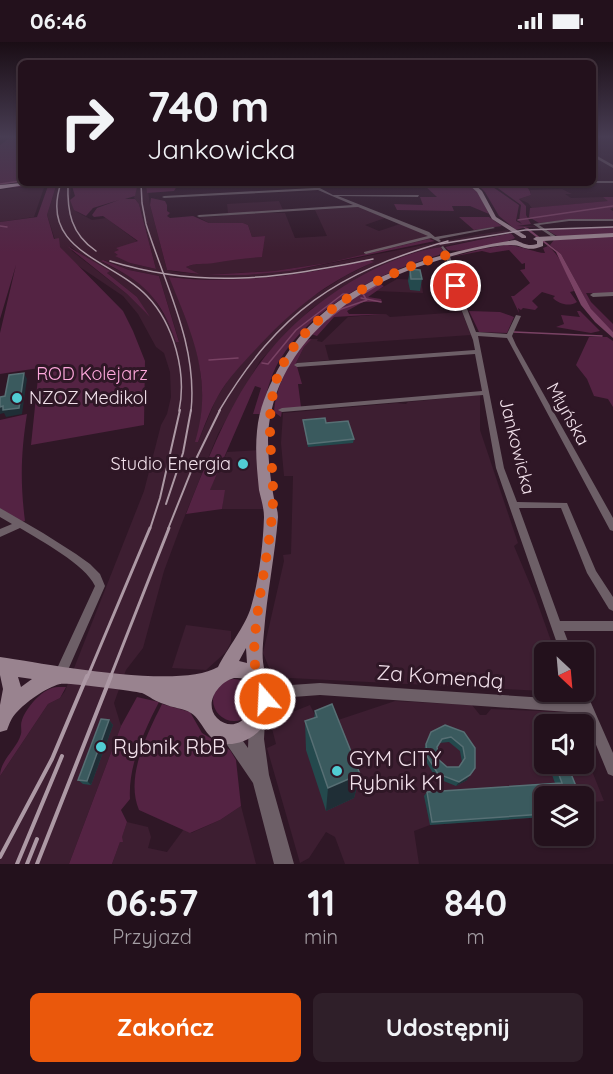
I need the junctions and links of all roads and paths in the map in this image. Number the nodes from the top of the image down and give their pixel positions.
1 (596, 181) edge
2 (613, 182) edge
3 (18, 184) edge
4 (18, 185) edge
5 (314, 186) edge
6 (473, 186) edge
7 (0, 187) edge
8 (319, 189) junction
9 (331, 195) junction
10 (418, 196) dead end
11 (164, 197) dead end
12 (358, 206) junction
13 (199, 216) dead end
14 (613, 220) edge
15 (493, 228) dead end
16 (613, 235) edge
17 (547, 239) junction
18 (519, 240) junction
19 (439, 243) junction
20 (366, 253) dead end
21 (613, 294) edge
22 (593, 295) dead end
23 (518, 316) dead end
24 (474, 334) junction
25 (509, 336) junction
26 (478, 352) junction
27 (297, 365) dead end
28 (486, 393) junction
29 (282, 410) dead end
30 (513, 505) junction
31 (0, 512) edge
32 (20, 524) junction
33 (613, 527) edge
34 (0, 533) edge
35 (613, 606) edge
36 (256, 614) junction
37 (557, 626) junction
38 (613, 626) edge
39 (563, 642) edge
40 (3, 667) edge
41 (60, 675) junction
42 (218, 676) junction
43 (259, 679) junction
44 (145, 685) junction
45 (291, 691) junction
46 (584, 702) edge
47 (10, 706) junction
48 (585, 706) junction
49 (204, 711) junction
50 (260, 717) junction
51 (0, 723) edge
52 (226, 733) junction
53 (613, 769) edge
54 (261, 780) junction
55 (284, 864) edge

1 - 2 street
3 - 7 main road
4 - 7 main road
5 - 8 street
6 - 18 main road
8 - 9 street
8 - 11 street
9 - 10 street
9 - 12 street
12 - 13 street
12 - 19 street
14 - 17 street
15 - 19 street
16 - 17 main road
17 - 18 main road
18 - 19 main road
19 - 20 street
19 - 24 street, Jankowicka
19 - 36 main road
21 - 22 street
23 - 25 street
24 - 25 street
24 - 26 street, Jankowicka
25 - 33 street, Młyńska
26 - 27 street
26 - 28 street, Jankowicka
28 - 29 street
28 - 30 street, Jankowicka
30 - 35 street
30 - 37 street, Jankowicka
31 - 32 street
32 - 34 street
32 - 41 street
36 - 42 main road
36 - 43 main road
37 - 38 street
37 - 39 street, Jankowicka
40 - 41 main road
40 - 47 main road
41 - 44 main road
41 - 47 main road
42 - 43 main road
42 - 44 main road
42 - 49 main road
43 - 45 street, Za Komendą
43 - 50 main road
44 - 49 main road
45 - 48 street, Za Komendą
45 - 50 street
46 - 48 street
47 - 51 main road
48 - 53 street
49 - 52 main road
50 - 52 main road
50 - 54 street
52 - 54 street
54 - 55 street

